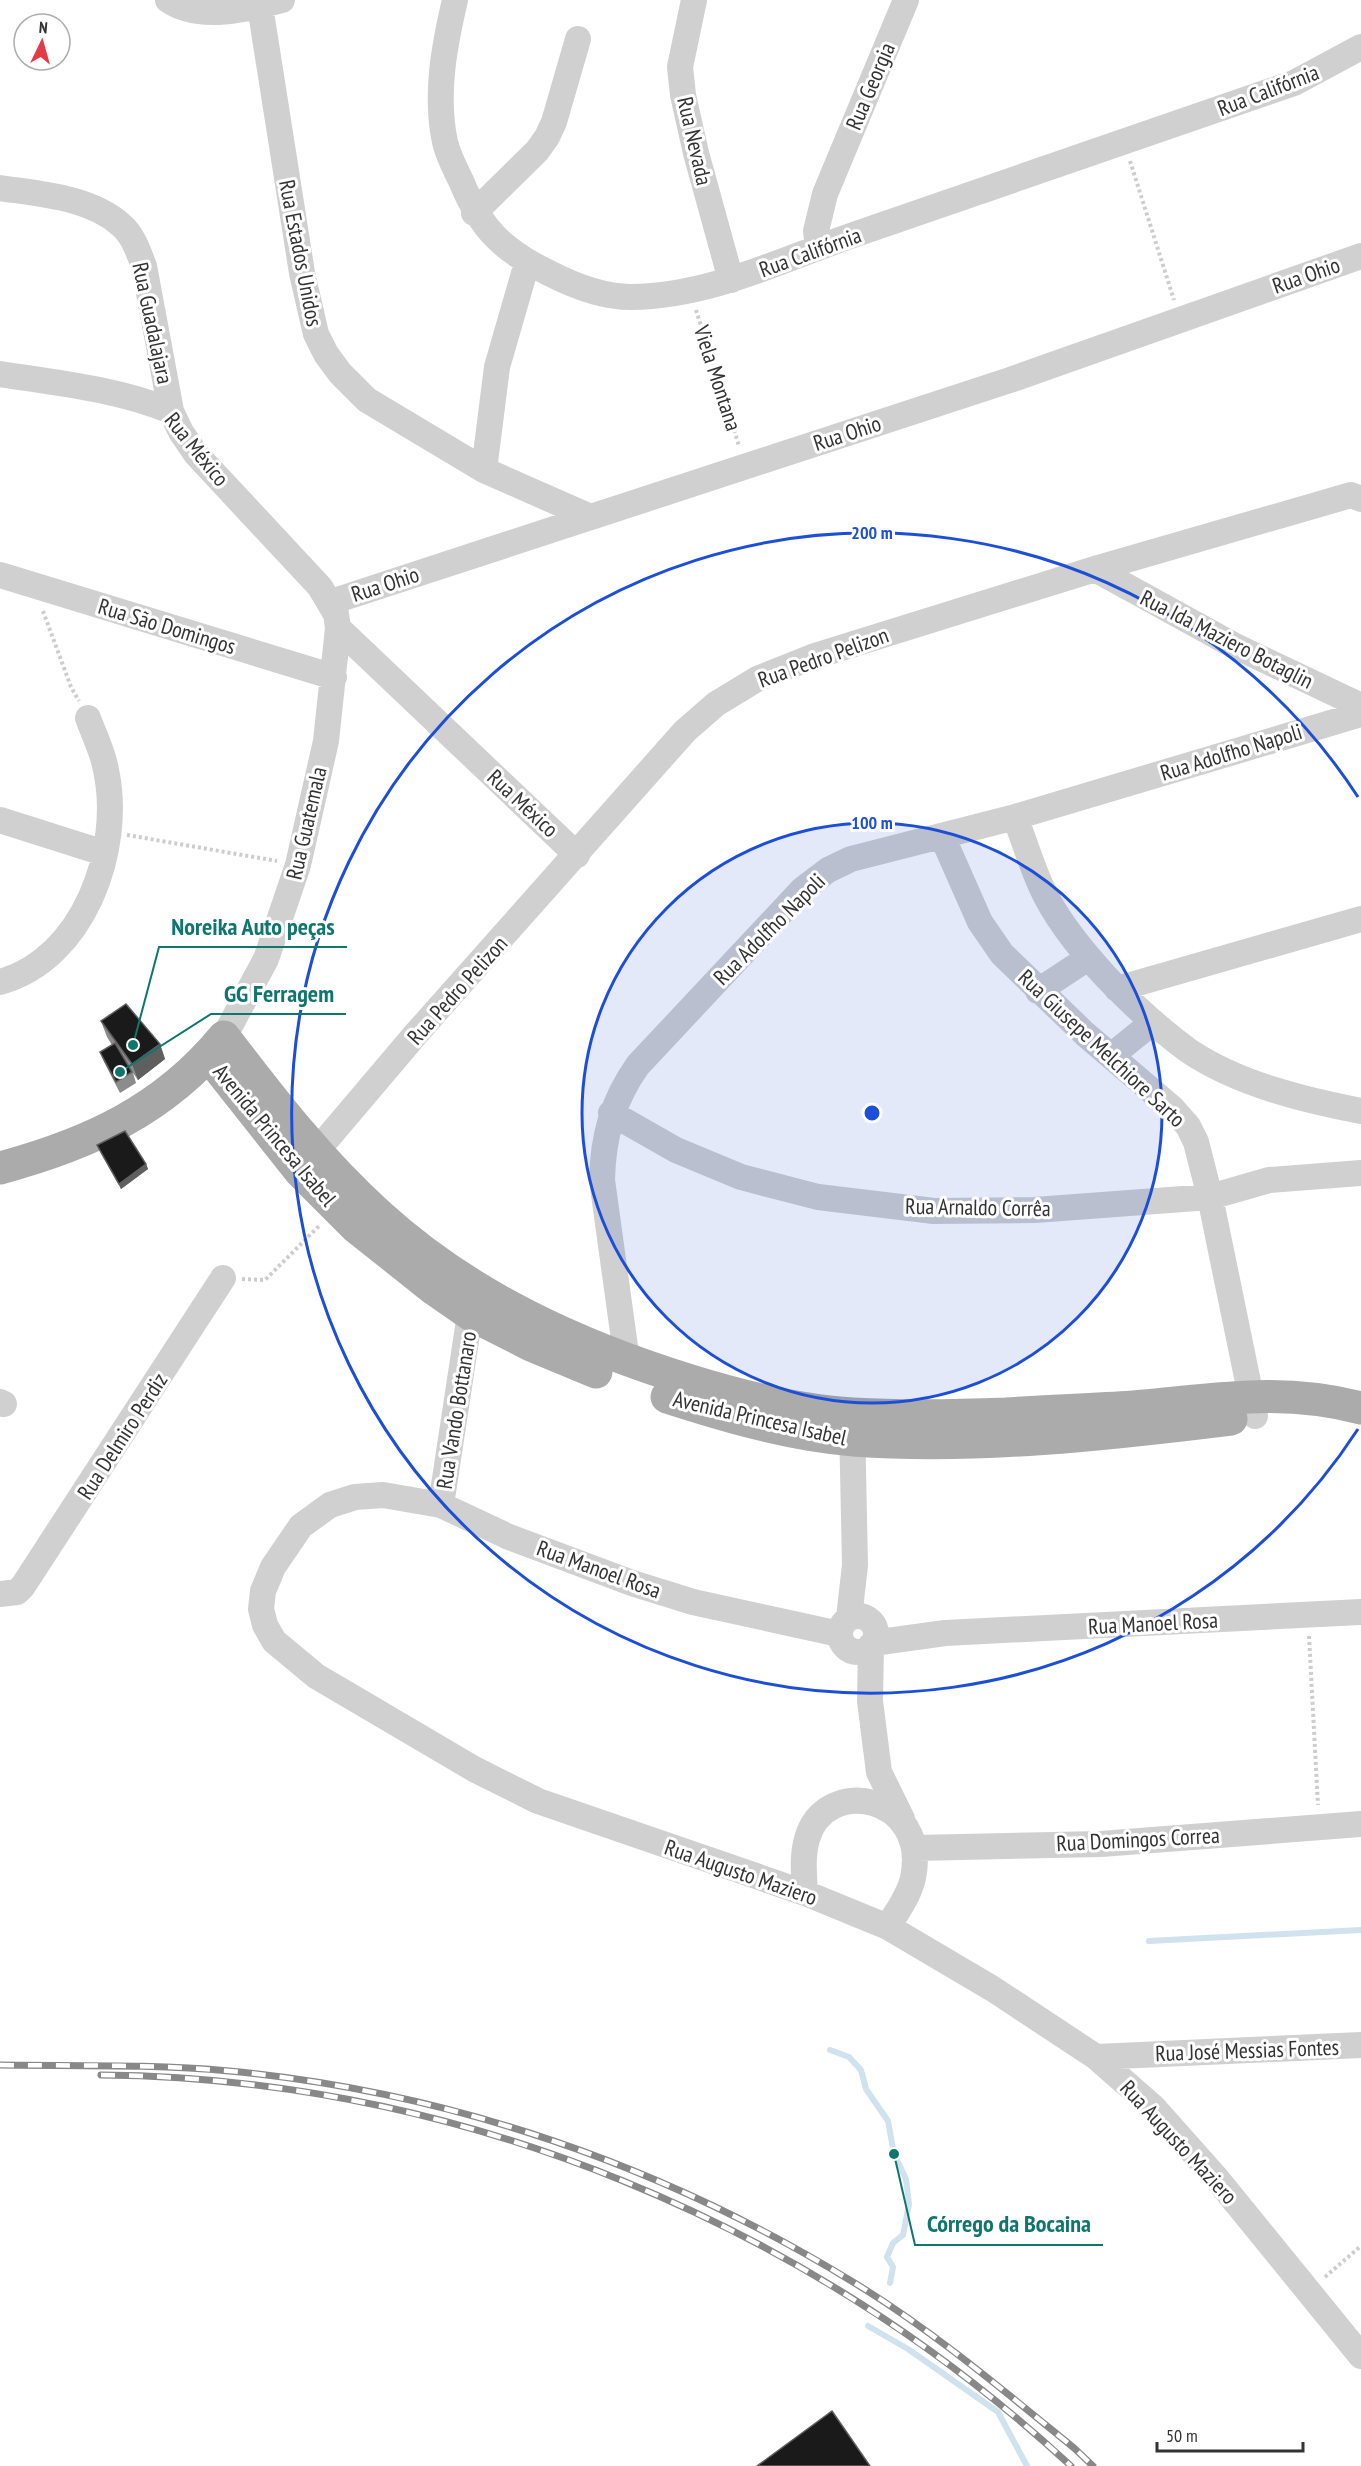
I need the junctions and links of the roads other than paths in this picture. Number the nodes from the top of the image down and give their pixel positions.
1 (168, 0) edge
2 (454, 0) edge
3 (694, 0) edge
4 (906, 0) edge
5 (271, 3) edge
6 (578, 39) dead end
7 (1361, 47) edge
8 (833, 171) junction
9 (0, 188) edge
10 (474, 213) junction
11 (845, 237) junction
12 (818, 248) junction
13 (1361, 256) edge
14 (527, 263) junction
15 (731, 280) junction
16 (0, 374) edge
17 (171, 411) junction
18 (484, 470) junction
19 (1358, 494) edge
20 (588, 516) junction
21 (1095, 569) junction
22 (0, 575) edge
23 (325, 595) junction
24 (338, 628) junction
25 (334, 677) junction
26 (1361, 706) edge
27 (1361, 714) edge
28 (88, 718) road end
29 (1016, 817) junction
30 (0, 820) edge
31 (942, 836) junction
32 (106, 842) junction
33 (577, 855) junction
34 (1361, 919) edge
35 (1088, 958) junction
36 (0, 982) edge
37 (1118, 988) junction
38 (1038, 991) junction
39 (1153, 1022) junction
40 (216, 1047) junction
41 (1111, 1056) junction
42 (1361, 1111) edge
43 (611, 1113) junction
44 (308, 1163) junction
45 (0, 1168) edge
46 (1361, 1173) edge
47 (1210, 1197) junction
48 (223, 1278) road end
49 (470, 1314) junction
50 (627, 1361) junction
51 (1253, 1406) junction
52 (1361, 1408) edge
53 (852, 1427) junction
54 (1361, 1431) edge
55 (441, 1505) junction
56 (8, 1593) edge
57 (1361, 1612) edge
58 (858, 1631) junction
59 (879, 1772) junction
60 (848, 1802) junction
61 (902, 1820) junction
62 (1361, 1824) edge
63 (915, 1848) junction
64 (805, 1893) junction
65 (888, 1927) junction
66 (1361, 2045) edge
67 (1096, 2057) junction
68 (1361, 2356) edge

1 - 5 street, Rua Estados Unidos
2 - 10 street, Rua Califórnia
3 - 15 street, Rua Nevada
4 - 8 street, Rua Georgia
5 - 18 street, Rua Estados Unidos
6 - 10 street
7 - 11 street, Rua Califórnia
8 - 11 street, Rua Georgia
8 - 12 street, Rua Georgia
9 - 17 street, Rua Guadalajara
10 - 14 street, Rua Califórnia
11 - 12 street, Rua Califórnia
12 - 15 street, Rua Califórnia
13 - 20 street, Rua Ohio
14 - 15 street, Rua Califórnia
14 - 18 street
16 - 17 street, Rua México
17 - 23 street, Rua México
18 - 20 street, Rua Estados Unidos
19 - 21 street, Rua Pedro Pelizon
20 - 23 street, Rua Ohio
21 - 26 street, Rua Ida Maziero Botaglin
21 - 33 street, Rua Pedro Pelizon
22 - 25 street, Rua São Domingos
23 - 24 street, Rua Guatemala
24 - 25 street, Rua Guatemala
24 - 33 street, Rua México
25 - 40 street, Rua Guatemala
27 - 29 street, Rua Adolfho Napoli
28 - 32 street
29 - 31 street, Rua Adolfho Napoli
29 - 35 street
30 - 32 street
31 - 38 street, Rua Giusepe Melchiore Sarto
31 - 43 street, Rua Adolfho Napoli
32 - 36 street
33 - 44 street, Rua Pedro Pelizon
34 - 37 street
35 - 37 street
35 - 38 street
37 - 39 street
38 - 41 street, Rua Giusepe Melchiore Sarto
39 - 41 street
39 - 42 street
40 - 44 main road, Avenida Princesa Isabel
40 - 45 main road, Rua Guatemala
41 - 47 street, Rua Giusepe Melchiore Sarto
43 - 47 street, Rua Arnaldo Corrêa
43 - 50 street, Rua Adolfho Napoli
44 - 49 main road, Avenida Princesa Isabel
44 - 50 main road, Avenida Princesa Isabel
46 - 47 street, Rua Arnaldo Corrêa
47 - 51 street, Rua Giusepe Melchiore Sarto
48 - 56 street, Rua Delmiro Perdiz
49 - 53 main road, Avenida Princesa Isabel
49 - 55 street, Rua Vando Bottanaro
50 - 53 main road, Avenida Princesa Isabel
51 - 52 main road, Avenida Princesa Isabel
51 - 53 main road, Avenida Princesa Isabel
51 - 54 main road, Avenida Princesa Isabel
53 - 58 street
55 - 58 street, Rua Manoel Rosa
55 - 64 street, Rua Augusto Maziero
57 - 58 street, Rua Manoel Rosa
58 - 59 street
59 - 60 street
59 - 61 street
60 - 61 street
60 - 64 street
61 - 63 street
62 - 63 street, Rua Domingos Correa
63 - 65 street
64 - 65 street, Rua Augusto Maziero
65 - 67 street, Rua Augusto Maziero
66 - 67 street, Rua José Messias Fontes
67 - 68 street, Rua Augusto Maziero

